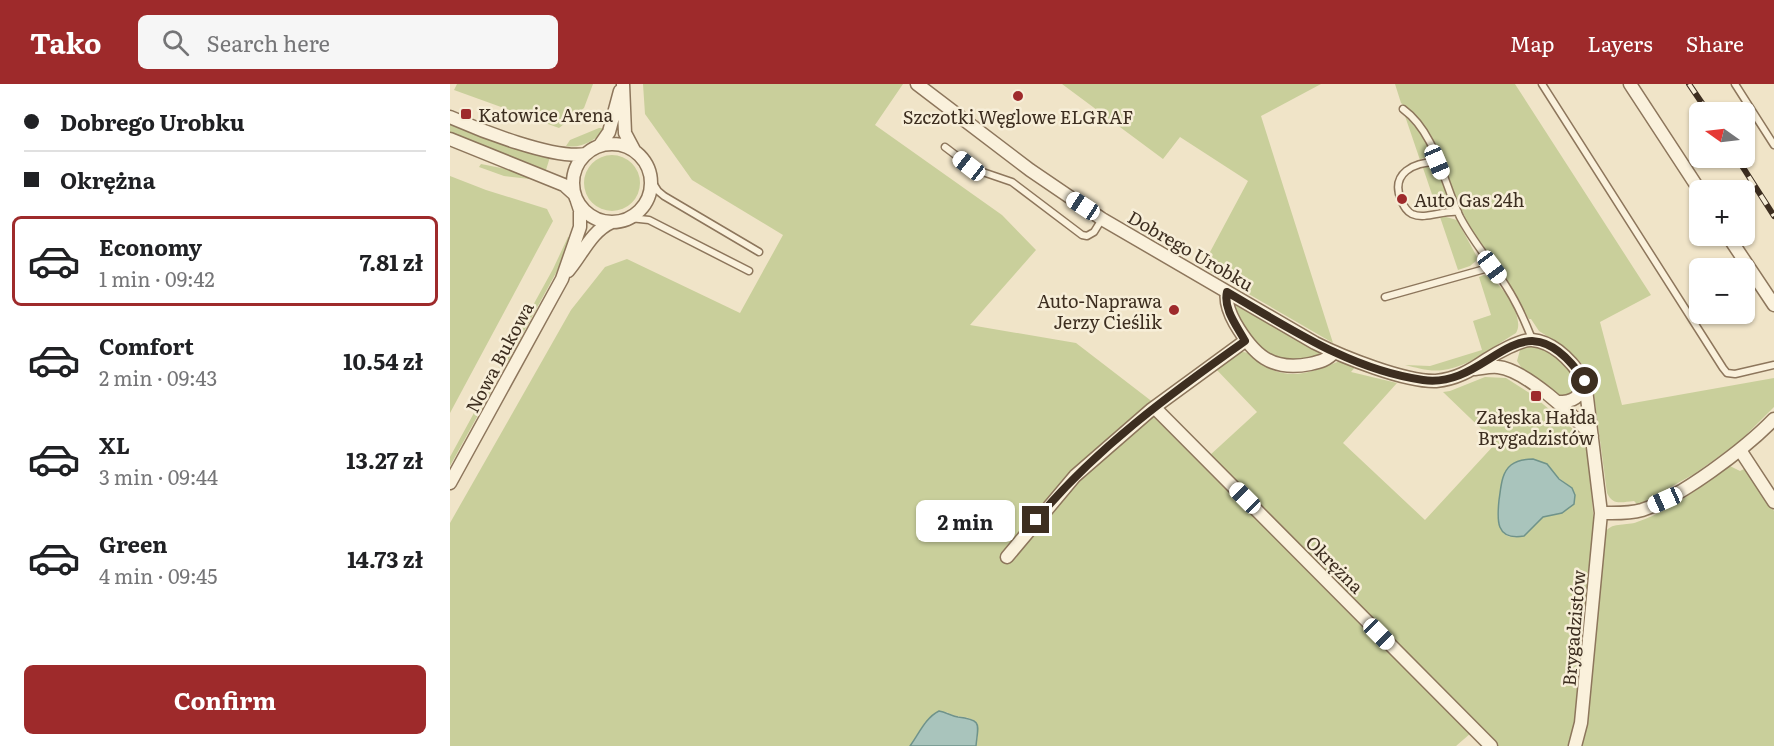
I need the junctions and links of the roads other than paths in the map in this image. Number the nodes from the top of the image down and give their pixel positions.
1 (622, 84) edge
2 (917, 84) edge
3 (1542, 84) edge
4 (1630, 84) edge
5 (1735, 84) edge
6 (1403, 109) dead end
7 (450, 117) edge
8 (450, 139) edge
9 (600, 145) junction
10 (1774, 145) edge
11 (945, 147) dead end
12 (634, 150) junction
13 (586, 154) junction
14 (1437, 162) junction
15 (651, 180) junction
16 (1693, 180) edge
17 (576, 198) junction
18 (1458, 212) junction
19 (630, 218) junction
20 (1102, 219) junction
21 (612, 222) junction
22 (1735, 246) edge
23 (759, 252) dead end
24 (1492, 267) junction
25 (749, 271) dead end
26 (562, 279) junction
27 (1227, 292) junction
28 (1385, 297) dead end
29 (1774, 305) edge
30 (1533, 340) junction
31 (1245, 341) junction
32 (1516, 345) junction
33 (1334, 352) junction
34 (1774, 365) edge
35 (1474, 369) junction
36 (1520, 375) junction
37 (1585, 381) junction
38 (1557, 402) junction
39 (1155, 408) junction
40 (1774, 419) edge
41 (1592, 436) junction
42 (1740, 450) junction
43 (450, 483) edge
44 (1774, 502) edge
45 (1601, 513) junction
46 (1007, 557) dead end
47 (1491, 746) edge
48 (1575, 746) edge

1 - 9 street
1 - 12 street
2 - 20 street, Dobrego Urobku
3 - 34 lane
4 - 16 street
5 - 10 lane
6 - 14 lane
7 - 13 street
8 - 17 street
9 - 12 street
9 - 13 street
11 - 20 lane
12 - 15 street
13 - 17 street
14 - 18 lane
14 - 18 lane
15 - 19 street
15 - 23 lane
17 - 21 street
17 - 26 street, Nowa Bukowa
18 - 24 lane
19 - 21 street
19 - 25 lane
20 - 27 street, Dobrego Urobku
21 - 26 street, Nowa Bukowa
22 - 29 street
24 - 28 lane
24 - 30 lane
26 - 43 street, Nowa Bukowa
27 - 31 street
27 - 33 street, Dobrego Urobku
30 - 32 street, Dobrego Urobku
30 - 37 street
31 - 33 street
31 - 39 street
32 - 35 street, Dobrego Urobku
32 - 36 street
33 - 35 street, Dobrego Urobku
35 - 36 street, Dobrego Urobku
36 - 38 street, Dobrego Urobku
37 - 38 street
37 - 41 street
38 - 41 street, Dobrego Urobku
39 - 46 street
39 - 47 street, Okrężna
40 - 42 street
41 - 45 street
42 - 44 street
42 - 45 street
45 - 48 street, Brygadzistów

